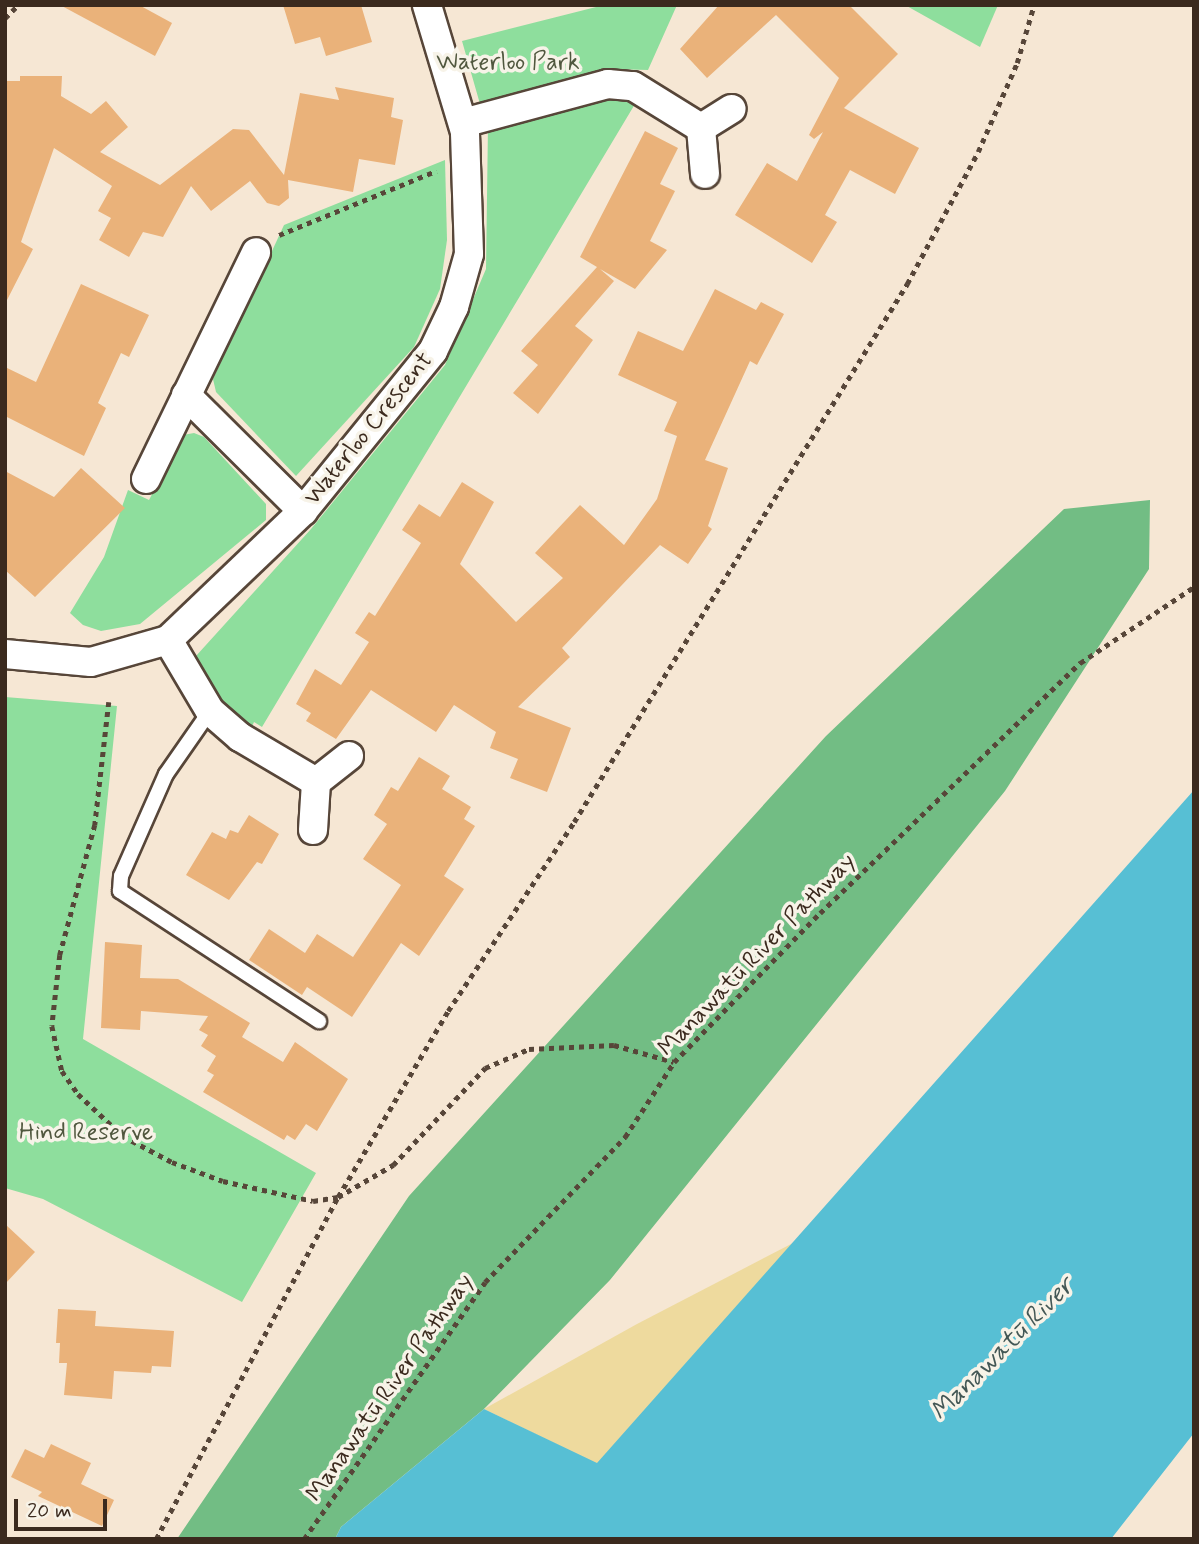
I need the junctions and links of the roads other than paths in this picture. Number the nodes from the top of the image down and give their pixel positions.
1 (427, 5) edge
2 (732, 110) dead end
3 (463, 123) junction
4 (701, 128) junction
5 (705, 174) dead end
6 (256, 252) dead end
7 (186, 395) junction
8 (146, 479) dead end
9 (303, 511) junction
10 (168, 640) junction
11 (5, 654) edge
12 (210, 711) junction
13 (349, 756) dead end
14 (316, 782) junction
15 (313, 830) dead end
16 (319, 1021) dead end

1 - 3 street, Waterloo Crescent
2 - 4 street
3 - 4 street
3 - 9 street, Waterloo Crescent
4 - 5 street
6 - 7 street
7 - 8 street
7 - 9 street
9 - 10 street, Waterloo Crescent
10 - 11 street, Waterloo Crescent
10 - 12 street
12 - 14 street
12 - 16 lane
13 - 14 street
14 - 15 street

